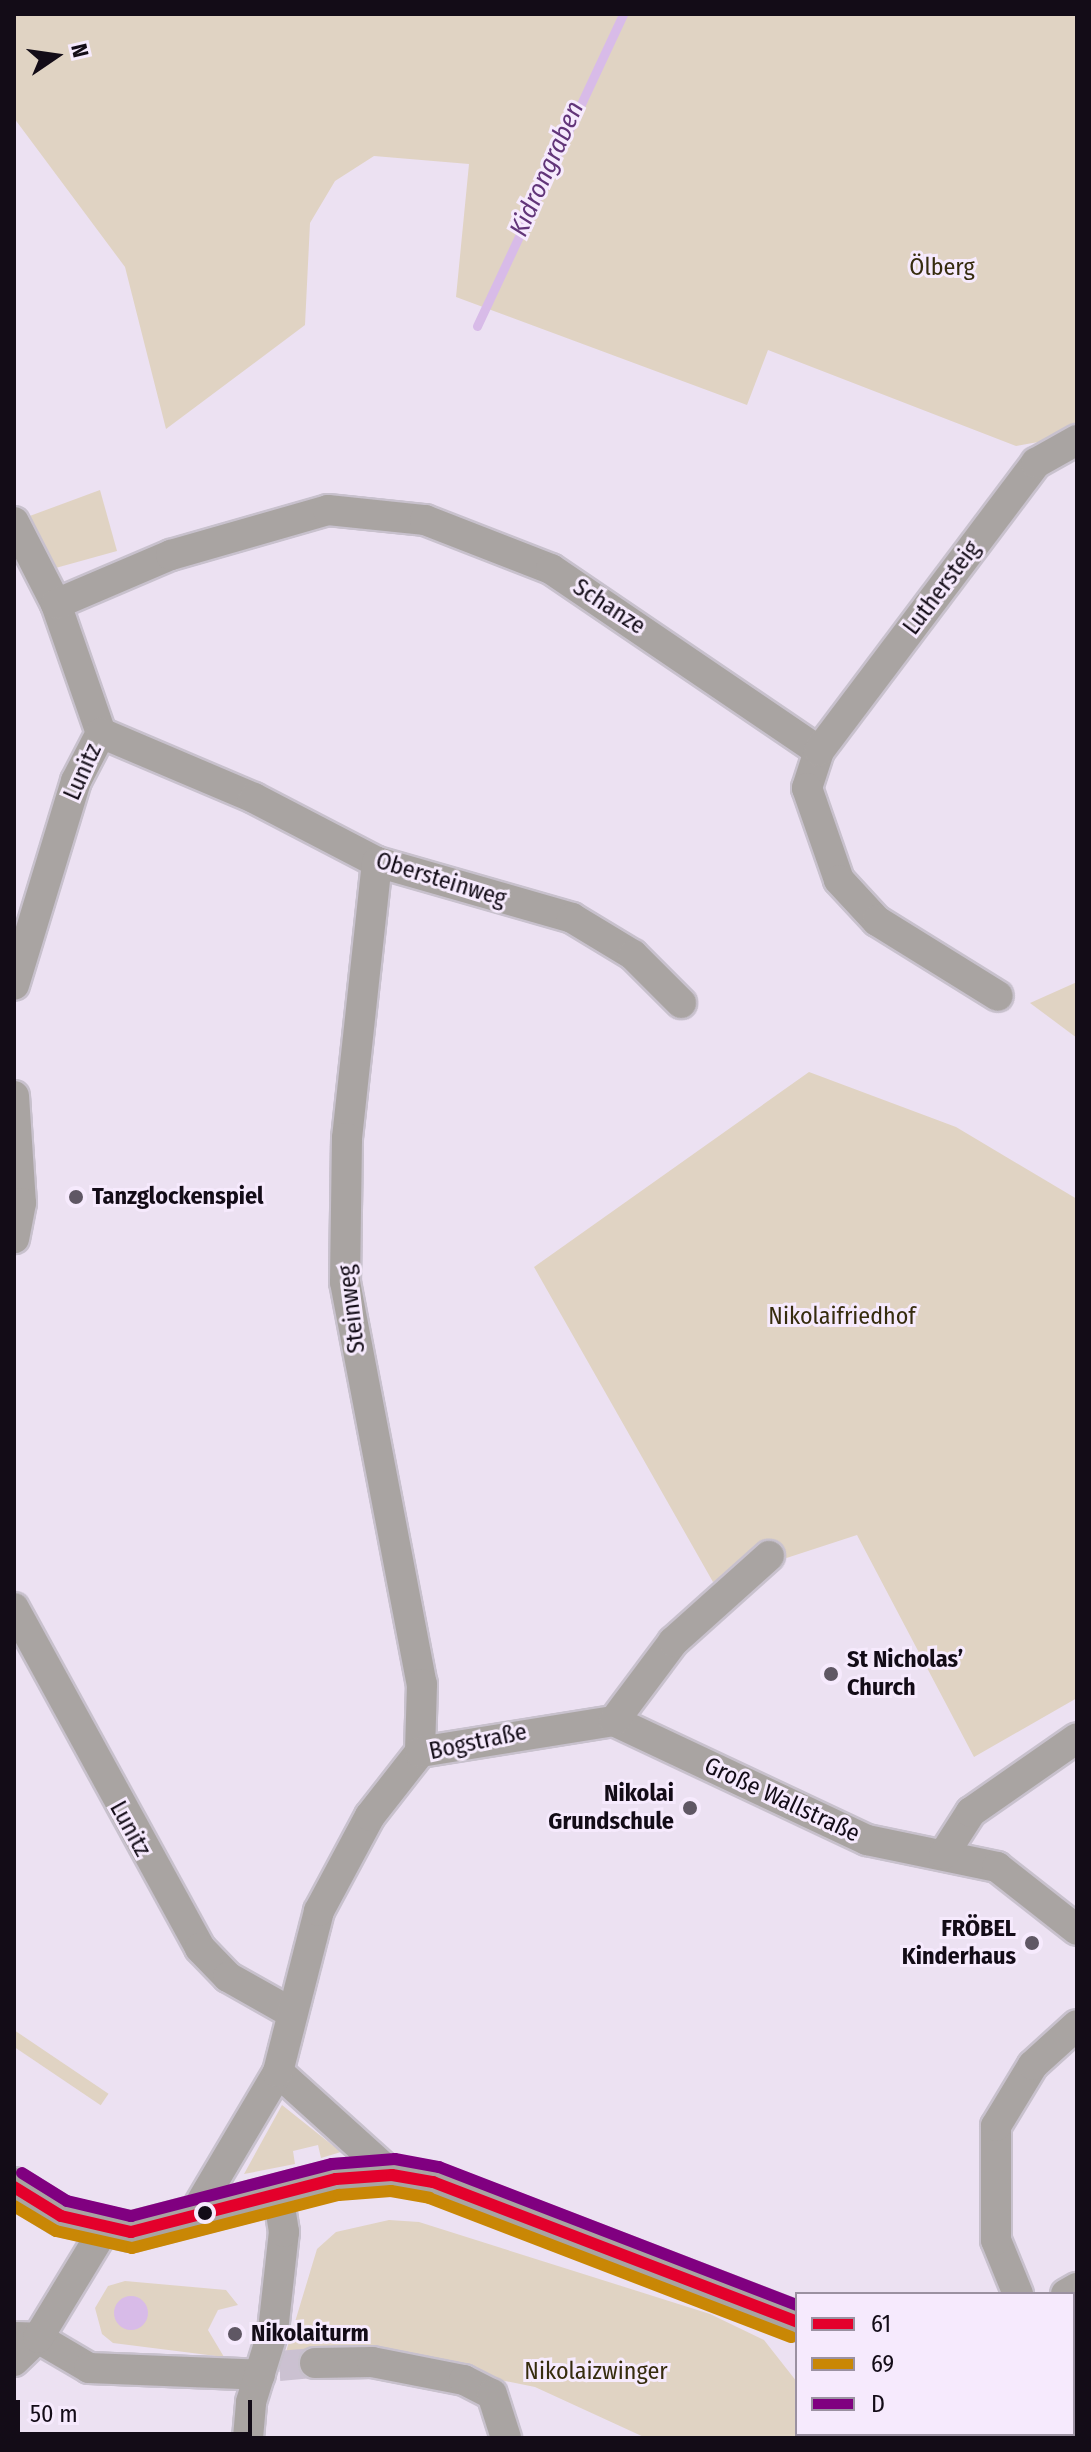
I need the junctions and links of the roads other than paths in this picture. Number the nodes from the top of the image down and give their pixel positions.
1 (1077, 440) edge
2 (14, 522) edge
3 (56, 604) junction
4 (101, 733) junction
5 (819, 751) junction
6 (377, 862) junction
7 (14, 985) edge
8 (998, 996) dead end
9 (681, 1003) dead end
10 (14, 1096) edge
11 (14, 1238) edge
12 (769, 1556) dead end
13 (14, 1608) edge
14 (614, 1721) junction
15 (1077, 1738) edge
16 (420, 1752) junction
17 (944, 1854) junction
18 (1077, 1930) edge
19 (290, 2012) junction
20 (1077, 2025) edge
21 (278, 2072) junction
22 (392, 2175) junction
23 (14, 2187) edge
24 (278, 2194) junction
25 (190, 2221) junction
26 (103, 2231) junction
27 (1017, 2292) edge
28 (795, 2321) edge
29 (26, 2338) edge
30 (14, 2361) edge
31 (315, 2363) tunnel mouth
32 (267, 2369) junction
33 (248, 2438) edge
34 (506, 2438) edge

1 - 5 street, Luthersteig
2 - 3 street, Lunitz
3 - 4 street, Lunitz
3 - 5 street, Schanze
4 - 6 street, Obersteinweg
4 - 7 street, Lunitz
5 - 8 street
6 - 9 street, Obersteinweg
6 - 16 street, Steinweg
10 - 11 street
12 - 14 street
13 - 19 street, Lunitz
14 - 16 street, Bogstraße
14 - 17 street, Große Wallstraße
15 - 17 street
16 - 19 street, Bogstraße
17 - 18 street, Große Wallstraße
19 - 21 street, Bogstraße
20 - 27 street
21 - 22 street
21 - 25 street, Bogstraße
22 - 24 street
22 - 28 street
23 - 26 street
24 - 25 street
24 - 32 street
25 - 26 street
26 - 29 street
29 - 30 street
29 - 32 street
31 - 34 street
32 - 33 street

